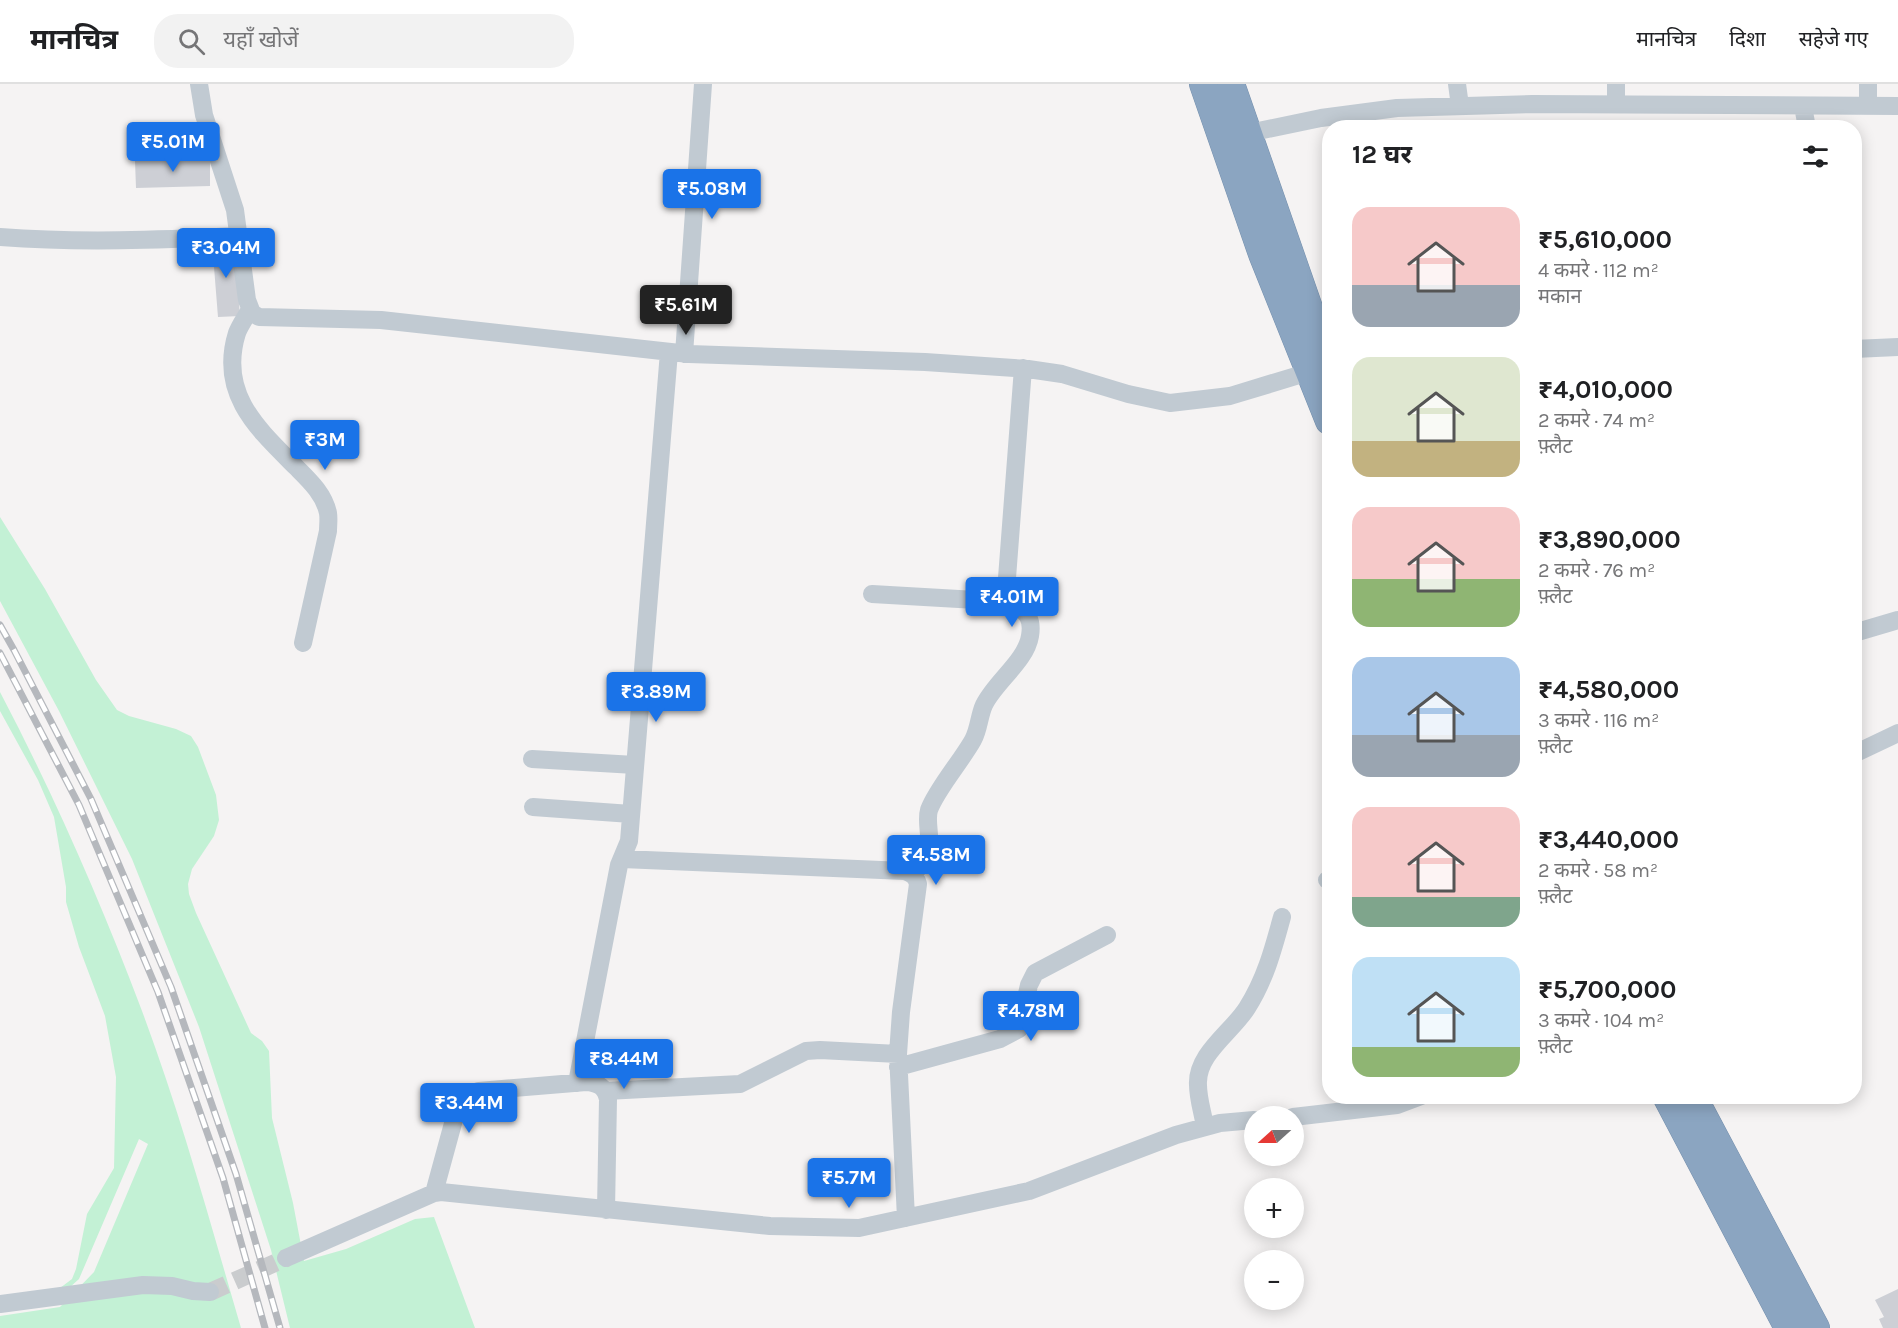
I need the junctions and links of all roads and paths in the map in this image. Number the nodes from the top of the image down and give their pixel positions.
1 (199, 84) edge
2 (703, 84) edge
3 (1203, 84) edge
4 (1231, 84) edge
5 (1457, 84) edge
6 (1616, 84) edge
7 (1868, 84) edge
8 (1616, 104) junction
9 (1460, 106) junction
10 (1803, 106) junction
11 (1868, 106) junction
12 (1898, 106) edge
13 (1806, 120) edge
14 (1248, 133) junction
15 (1222, 138) junction
16 (239, 236) junction
17 (0, 237) edge
18 (250, 309) junction
19 (1898, 347) edge
20 (1862, 349) edge
21 (677, 353) junction
22 (1322, 365) edge
23 (1322, 366) edge
24 (1322, 368) edge
25 (1023, 369) junction
26 (872, 594) dead end
27 (1011, 602) junction
28 (1898, 620) edge
29 (1862, 631) edge
30 (303, 643) dead end
31 (1898, 733) edge
32 (1862, 750) edge
33 (532, 759) dead end
34 (635, 765) junction
35 (533, 807) dead end
36 (631, 814) junction
37 (621, 859) junction
38 (914, 875) junction
39 (1281, 917) dead end
40 (1107, 935) dead end
41 (898, 1060) junction
42 (577, 1083) junction
43 (606, 1091) junction
44 (1400, 1104) edge
45 (1670, 1104) edge
46 (1697, 1104) edge
47 (1304, 1116) edge
48 (1244, 1121) edge
49 (1205, 1127) junction
50 (434, 1193) junction
51 (606, 1210) junction
52 (906, 1218) junction
53 (286, 1258) tunnel mouth
54 (210, 1292) tunnel mouth
55 (0, 1304) edge
56 (1788, 1328) edge
57 (1816, 1328) edge

1 - 16 street
2 - 21 street
3 - 15 highway
4 - 14 highway
5 - 9 street
6 - 8 street
7 - 11 street
8 - 9 street
8 - 10 street
9 - 14 street
10 - 11 street
10 - 13 street
11 - 12 street
14 - 15 street
14 - 22 highway
15 - 23 highway
16 - 17 street
16 - 18 street
18 - 21 street
18 - 30 street
19 - 20 street
21 - 25 street
21 - 34 street
24 - 25 street
25 - 27 street
26 - 27 street
27 - 38 street
28 - 29 street
31 - 32 street
33 - 34 street
34 - 36 street
35 - 36 street
36 - 37 street
37 - 38 street
37 - 42 street
38 - 41 street
39 - 49 street
40 - 41 street
41 - 43 street
41 - 52 street
42 - 43 street
42 - 50 street
43 - 51 street
44 - 47 street
45 - 56 highway
46 - 57 highway
48 - 49 street
49 - 52 street
50 - 51 street
50 - 53 street
51 - 52 street
54 - 55 street

